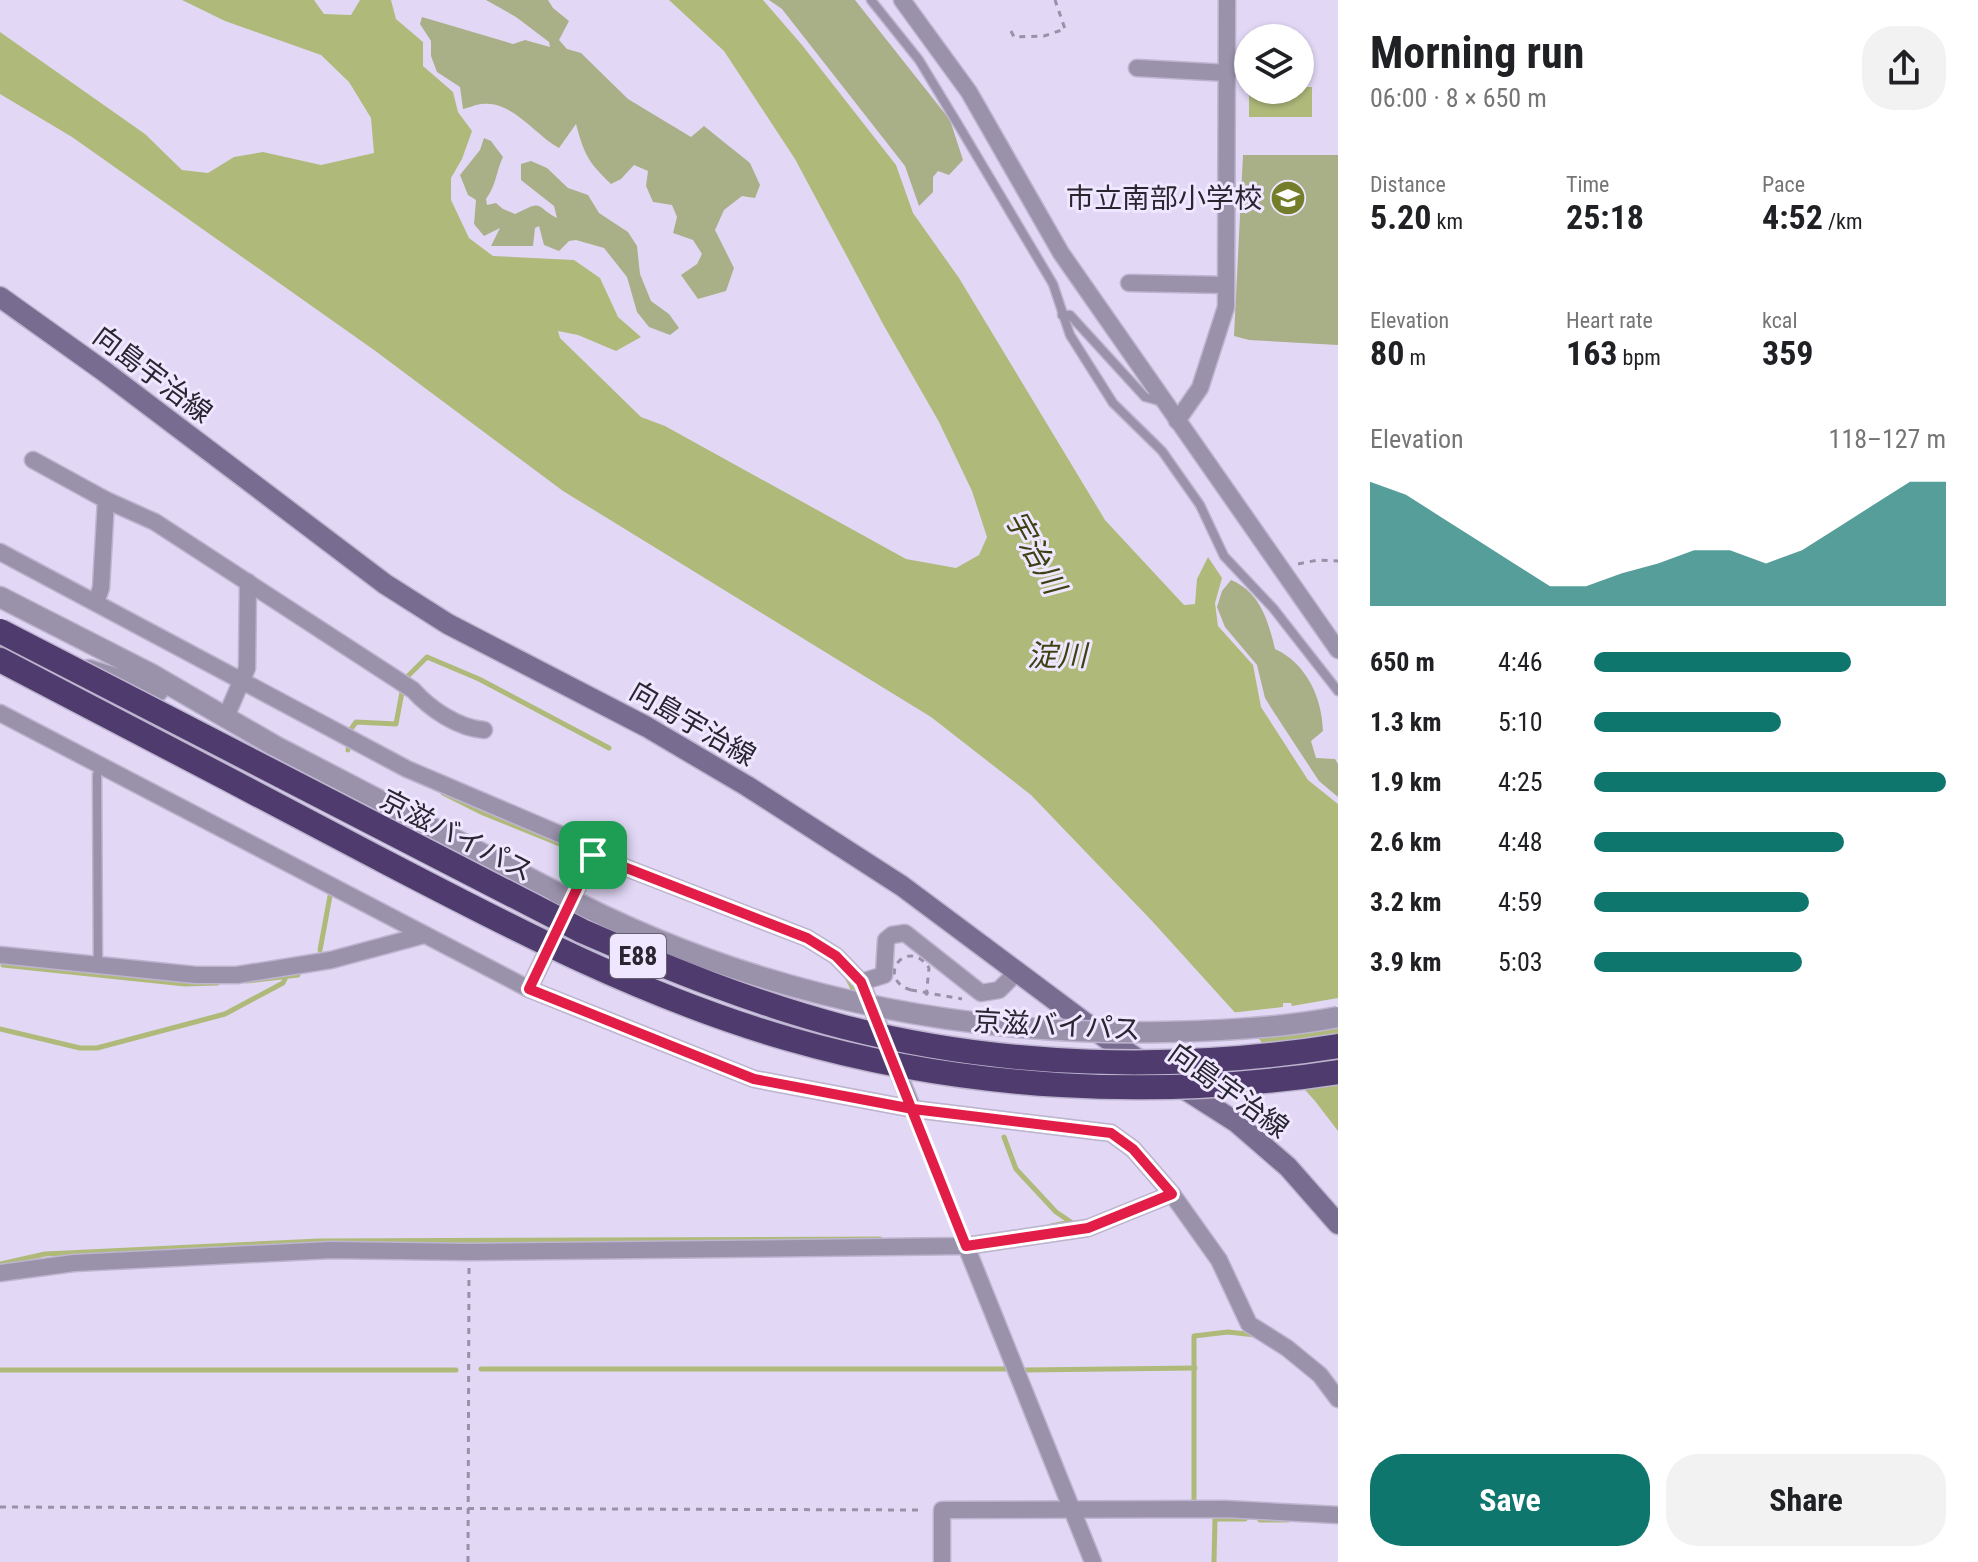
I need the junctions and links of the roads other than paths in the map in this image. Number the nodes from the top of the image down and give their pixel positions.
1 (871, 0) edge
2 (902, 0) edge
3 (1227, 0) edge
4 (1137, 68) dead end
5 (1228, 73) junction
6 (1129, 283) dead end
7 (1226, 285) junction
8 (0, 297) edge
9 (1062, 315) junction
10 (1163, 402) junction
11 (1177, 421) junction
12 (33, 460) dead end
13 (106, 500) junction
14 (0, 552) edge
15 (248, 582) junction
16 (0, 597) edge
17 (96, 602) junction
18 (0, 631) edge
19 (0, 647) edge
20 (1338, 650) edge
21 (0, 660) edge
22 (242, 680) junction
23 (1338, 691) edge
24 (0, 713) edge
25 (216, 714) junction
26 (484, 730) dead end
27 (100, 765) junction
28 (593, 855) junction
29 (424, 935) junction
30 (0, 955) edge
31 (98, 965) junction
32 (1017, 972) junction
33 (861, 982) junction
34 (529, 989) junction
35 (1338, 1017) edge
36 (1338, 1046) edge
37 (1338, 1072) edge
38 (913, 1109) junction
39 (1172, 1194) junction
40 (1338, 1224) edge
41 (966, 1246) junction
42 (0, 1273) edge
43 (1338, 1399) edge
44 (1071, 1509) junction
45 (1338, 1515) edge
46 (942, 1562) edge
47 (1093, 1562) edge

1 - 9 lane
2 - 10 street
3 - 5 street
4 - 5 street
5 - 7 street
6 - 7 street
7 - 11 street
8 - 32 main road, 向島宇治線
9 - 10 lane
9 - 23 lane
10 - 11 street
11 - 20 street
12 - 13 street
13 - 15 street
13 - 17 street
14 - 17 street
15 - 22 street
15 - 26 street
16 - 25 street
17 - 22 street
18 - 36 highway, 京滋バイパス / E88, bridge
19 - 25 street
21 - 37 highway, 京滋バイパス / E88, bridge
22 - 25 street
22 - 28 street
24 - 27 street
25 - 35 street, bridge
27 - 29 street
27 - 31 lane
28 - 33 street
28 - 34 street
29 - 31 street
29 - 34 street
30 - 31 street
32 - 33 street
32 - 40 main road, 向島宇治線
33 - 38 street
34 - 38 street
38 - 39 street
39 - 41 street
39 - 43 street
41 - 42 street
41 - 44 street
44 - 45 street
44 - 46 street
44 - 47 street

